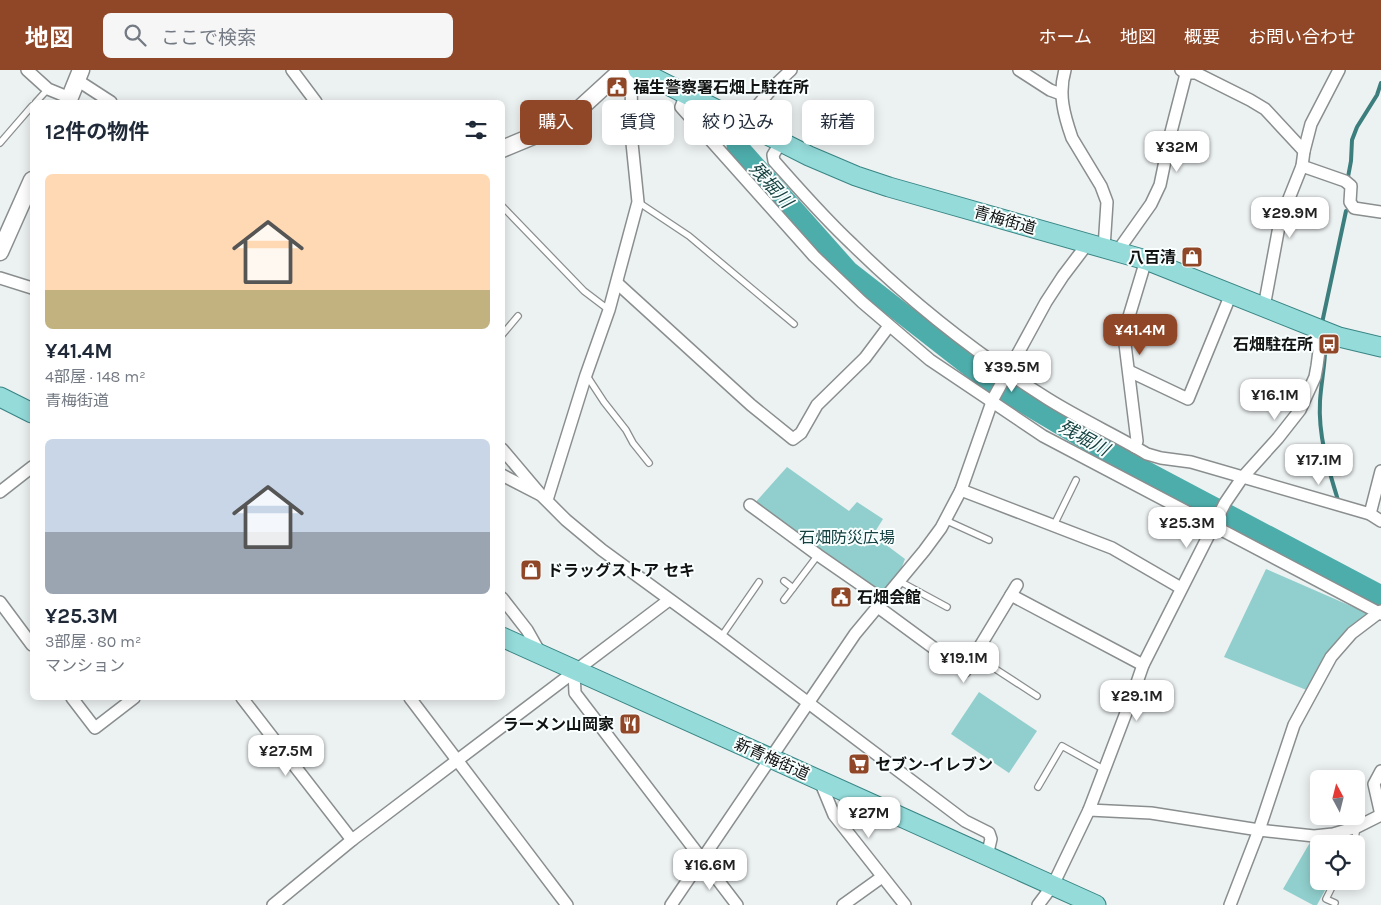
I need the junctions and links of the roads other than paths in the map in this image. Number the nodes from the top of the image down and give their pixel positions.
1 (27, 70) edge
2 (292, 70) edge
3 (622, 70) edge
4 (630, 70) edge
5 (638, 70) edge
6 (791, 70) edge
7 (1019, 70) edge
8 (1065, 70) edge
9 (1339, 70) edge
10 (1185, 71) edge
11 (79, 75) edge
12 (48, 89) junction
13 (686, 94) junction
14 (1061, 94) junction
15 (38, 100) edge
16 (69, 100) edge
17 (109, 100) edge
18 (314, 100) edge
19 (698, 100) edge
20 (762, 100) edge
21 (30, 108) edge
22 (0, 143) edge
23 (779, 145) edge
24 (787, 145) edge
25 (505, 148) edge
26 (1304, 151) junction
27 (1302, 166) junction
28 (30, 184) edge
29 (638, 202) junction
30 (505, 209) edge
31 (1381, 212) edge
32 (1103, 248) junction
33 (0, 252) edge
34 (1146, 260) junction
35 (0, 278) edge
36 (617, 283) junction
37 (30, 287) edge
38 (1231, 294) junction
39 (1264, 308) junction
40 (608, 310) junction
41 (518, 316) dead end
42 (794, 324) dead end
43 (889, 326) junction
44 (1315, 328) junction
45 (505, 331) edge
46 (1381, 347) edge
47 (1129, 371) junction
48 (1007, 373) junction
49 (586, 374) junction
50 (0, 397) edge
51 (992, 401) junction
52 (30, 412) edge
53 (1135, 447) junction
54 (505, 452) edge
55 (649, 463) dead end
56 (30, 469) edge
57 (1381, 471) edge
58 (505, 477) edge
59 (1242, 478) junction
60 (1076, 480) dead end
61 (961, 490) junction
62 (0, 492) edge
63 (544, 498) junction
64 (750, 505) dead end
65 (1370, 514) junction
66 (945, 520) junction
67 (1381, 521) edge
68 (1214, 524) junction
69 (1054, 525) junction
70 (989, 540) dead end
71 (818, 555) junction
72 (784, 581) dead end
73 (899, 581) junction
74 (759, 582) dead end
75 (1018, 585) dead end
76 (793, 588) junction
77 (1181, 588) junction
78 (1011, 595) junction
79 (669, 600) junction
80 (784, 600) dead end
81 (0, 602) edge
82 (505, 602) edge
83 (880, 603) junction
84 (947, 607) dead end
85 (1380, 612) edge
86 (721, 637) junction
87 (505, 638) edge
88 (30, 643) edge
89 (974, 655) junction
90 (541, 656) junction
91 (1143, 665) junction
92 (574, 670) junction
93 (1038, 696) dead end
94 (74, 700) edge
95 (131, 700) edge
96 (244, 700) edge
97 (411, 700) edge
98 (808, 703) junction
99 (770, 758) junction
100 (457, 761) junction
101 (1105, 770) junction
102 (1381, 771) edge
103 (820, 781) junction
104 (1038, 787) dead end
105 (1089, 810) junction
106 (1381, 815) edge
107 (1357, 827) junction
108 (1259, 830) junction
109 (1356, 835) edge
110 (352, 840) junction
111 (987, 856) junction
112 (703, 860) junction
113 (882, 877) junction
114 (1053, 885) junction
115 (1330, 890) edge
116 (1076, 900) edge
117 (1335, 903) dead end
118 (273, 905) edge
119 (567, 905) edge
120 (671, 905) edge
121 (738, 905) edge
122 (843, 905) edge
123 (904, 905) edge
124 (1038, 905) edge
125 (1096, 905) edge
126 (1230, 905) edge

1 - 12 street
2 - 18 street
3 - 25 street
4 - 29 street
5 - 13 main road, 青梅街道
6 - 20 street
7 - 14 street
8 - 14 street
9 - 26 street
10 - 26 street
10 - 32 street
11 - 16 street
11 - 17 street
12 - 15 lane
12 - 16 street
13 - 19 main road, 青梅街道
13 - 43 street
14 - 32 street
21 - 22 lane
23 - 48 street
24 - 32 main road, 青梅街道
26 - 27 street
27 - 31 street
27 - 39 street
28 - 33 street
29 - 36 street
29 - 42 lane
30 - 40 lane
32 - 34 main road, 青梅街道
32 - 48 street
34 - 38 main road, 青梅街道
34 - 47 street
35 - 37 street
36 - 40 street
36 - 43 street
38 - 39 main road, 青梅街道
38 - 47 street
39 - 44 main road, 青梅街道
40 - 49 street
41 - 45 lane
43 - 51 street
44 - 46 main road, 青梅街道
44 - 59 street
47 - 53 street
48 - 51 street
48 - 53 street
49 - 55 lane
49 - 63 street
50 - 52 main road
51 - 61 street
51 - 68 street
53 - 59 street
54 - 63 street
56 - 62 street
57 - 65 street
58 - 63 street
59 - 65 street
59 - 68 street
60 - 69 lane
61 - 66 street
61 - 69 street
63 - 79 street
64 - 71 street
65 - 67 street
66 - 70 lane
66 - 73 street
68 - 77 street
68 - 85 street
69 - 77 street
71 - 76 lane
71 - 83 street
72 - 76 lane
73 - 83 street
73 - 84 lane
74 - 86 lane
75 - 78 street
76 - 80 lane
77 - 91 street
78 - 89 street
78 - 91 street
79 - 86 street
79 - 92 street
81 - 88 street
82 - 90 street
83 - 89 street
83 - 98 street
85 - 108 street
86 - 98 street
87 - 90 main road, 新青梅街道
89 - 93 lane
90 - 92 main road, 新青梅街道
91 - 101 street
92 - 99 main road, 新青梅街道
92 - 100 street
92 - 112 street
94 - 95 street
96 - 110 street
97 - 100 street
98 - 99 street
98 - 111 street
99 - 103 main road, 新青梅街道
99 - 112 street
100 - 110 street
100 - 119 street
101 - 104 lane
101 - 105 street
102 - 106 street
103 - 111 main road, 新青梅街道
103 - 113 street
105 - 108 street
105 - 114 street
106 - 107 street
107 - 108 street
107 - 109 lane
108 - 126 street
110 - 118 street
111 - 114 main road, 新青梅街道
112 - 120 street
112 - 121 street
113 - 122 street
113 - 123 street
114 - 116 main road, 新青梅街道
114 - 124 street
115 - 117 lane
116 - 125 main road, 新青梅街道

